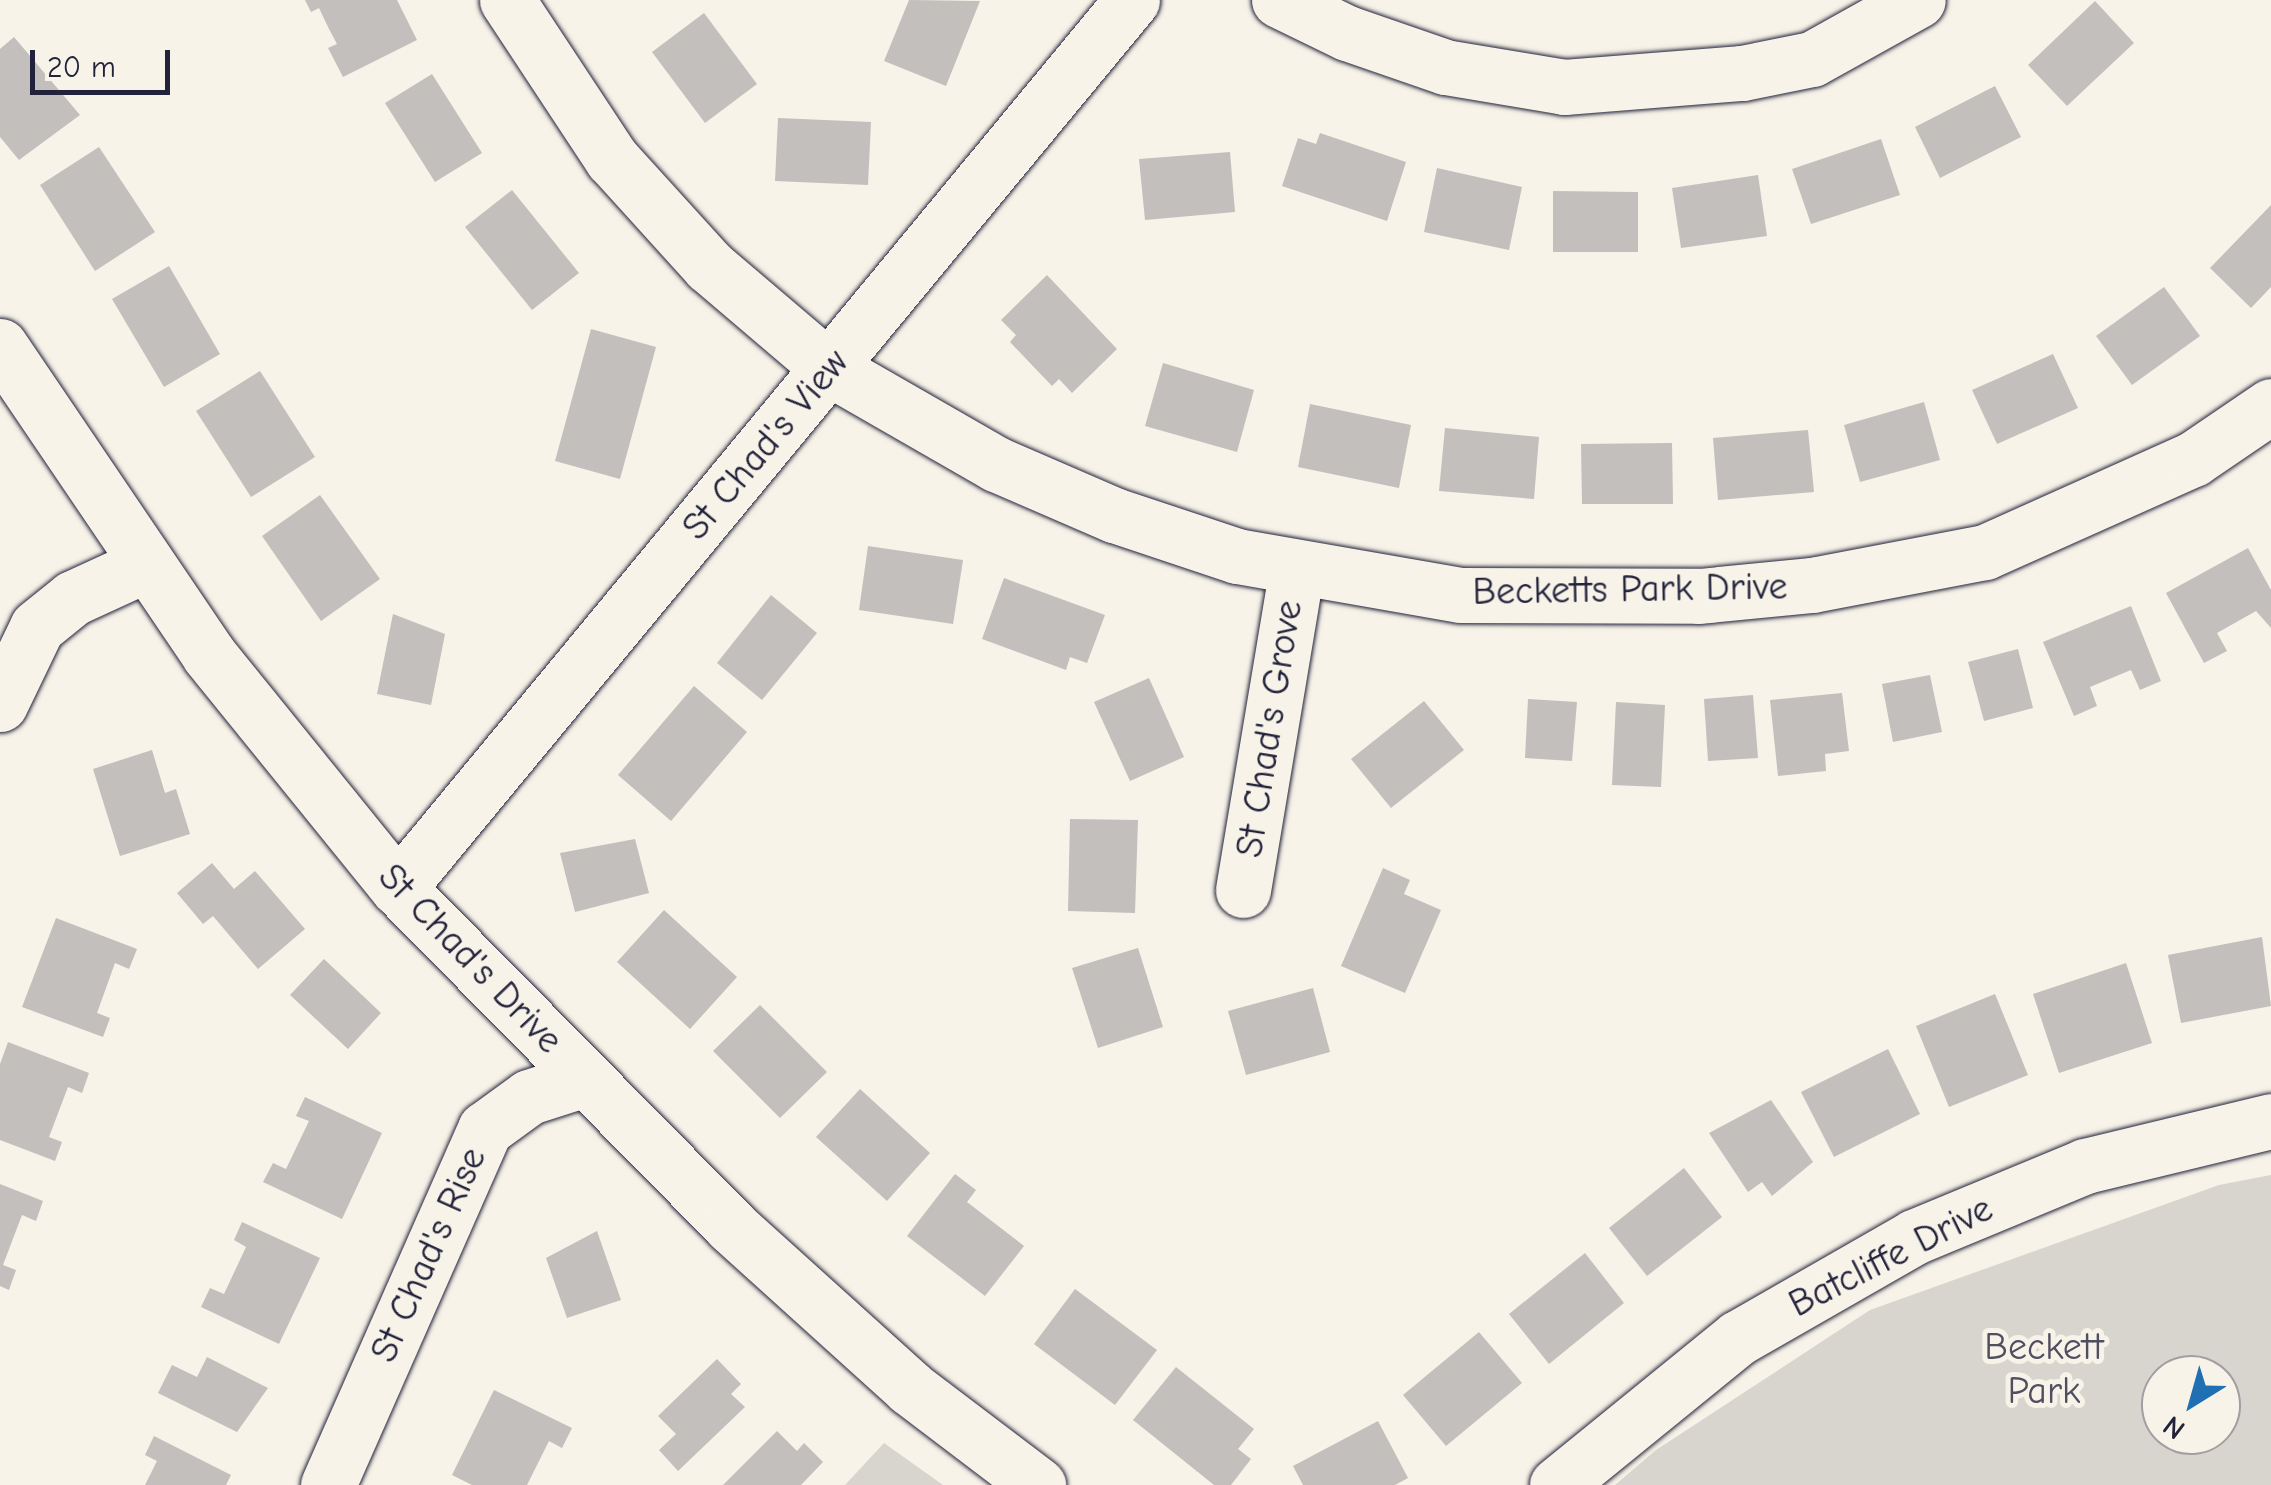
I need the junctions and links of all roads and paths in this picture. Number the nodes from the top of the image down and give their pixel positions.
1 (507, 0) edge
2 (1132, 0) edge
3 (1279, 0) edge
4 (1918, 0) edge
5 (0, 346) edge
6 (829, 368) junction
7 (2271, 406) edge
8 (147, 564) junction
9 (1297, 568) junction
10 (0, 704) edge
11 (398, 888) junction
12 (1243, 890) dead end
13 (585, 1079) junction
14 (2271, 1121) edge
15 (328, 1485) edge
16 (1038, 1485) edge
17 (1557, 1485) edge

1 - 6 street, Becketts Park Drive
2 - 6 street, St Chad's View
3 - 4 street
5 - 8 street, St Chad's Drive
6 - 9 street, Becketts Park Drive
6 - 11 street, St Chad's View
7 - 9 street, Becketts Park Drive
8 - 10 street
8 - 11 street, St Chad's Drive
9 - 12 street, St Chad's Grove
11 - 13 street, St Chad's Drive
13 - 15 street, St Chad's Rise
13 - 16 street, St Chad's Drive
14 - 17 street, Batcliffe Drive

